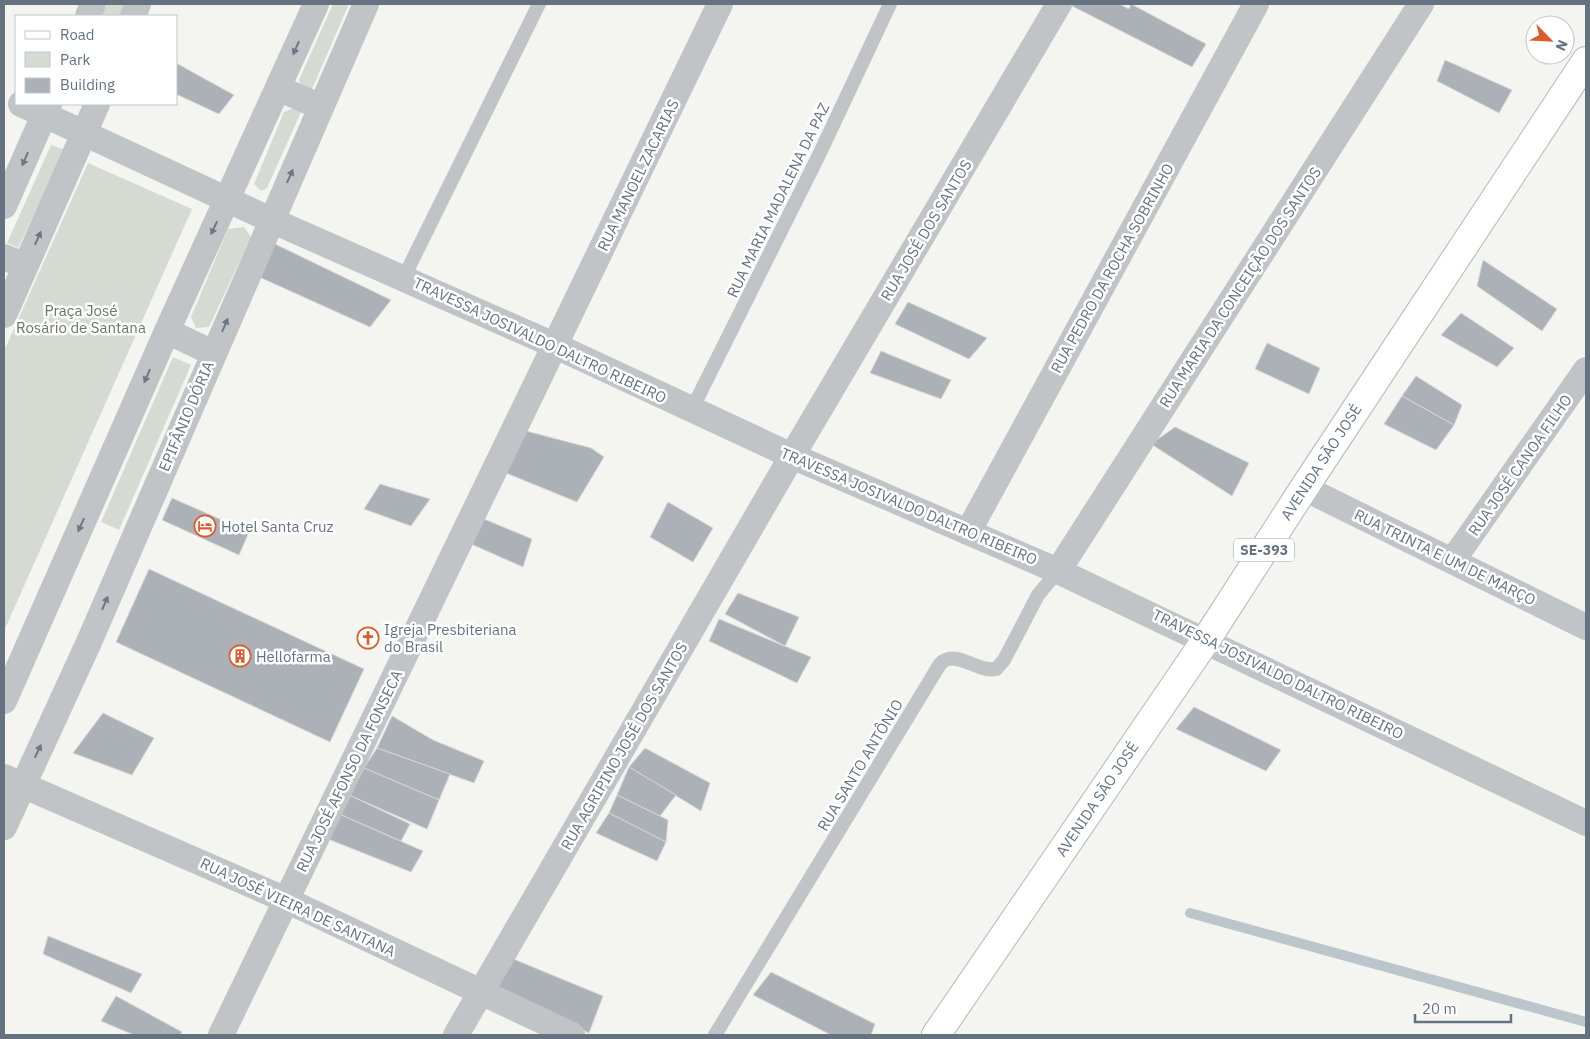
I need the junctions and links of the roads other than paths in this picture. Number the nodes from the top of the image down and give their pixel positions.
1 (316, 4) edge
2 (366, 4) edge
3 (539, 4) edge
4 (720, 4) edge
5 (890, 4) edge
6 (1059, 4) edge
7 (1256, 4) edge
8 (1422, 4) edge
9 (1586, 61) edge
10 (278, 88) junction
11 (26, 105) edge
12 (97, 105) edge
13 (321, 107) junction
14 (47, 109) edge
15 (84, 134) junction
16 (228, 200) junction
17 (4, 206) edge
18 (271, 220) junction
19 (15, 262) edge
20 (404, 277) junction
21 (4, 315) edge
22 (167, 331) junction
23 (556, 346) junction
24 (213, 353) junction
25 (1586, 370) edge
26 (692, 409) junction
27 (792, 456) junction
28 (1304, 488) junction
29 (968, 532) junction
30 (1453, 560) junction
31 (1058, 571) junction
32 (1586, 627) edge
33 (1206, 640) junction
34 (4, 701) edge
35 (13, 781) edge
36 (1586, 822) edge
37 (4, 827) edge
38 (286, 900) junction
39 (481, 992) junction
40 (221, 1035) edge
41 (456, 1035) edge
42 (572, 1035) edge
43 (715, 1035) edge
44 (936, 1035) edge

1 -> 10 street
2 - 13 street, EPIFÂNIO DÓRIA
3 - 20 lane
4 - 23 street, RUA MANOEL ZACARIAS
5 - 26 lane, RUA MARIA MADALENA DA PAZ
6 - 27 street, RUA JOSÉ DOS SANTOS
7 - 29 street, RUA PEDRO DA ROCHA SOBRINHO
8 - 31 street, RUA MARIA DA CONCEIÇÃO DOS SANTOS
9 - 28 main road, AVENIDA SÃO JOSÉ / SE-393
10 - 13 street
10 - 16 street
11 - 14 street, TRAVESSA JOSIVALDO DALTRO RIBEIRO
12 - 15 street
18 -> 13 street, EPIFÂNIO DÓRIA
14 - 15 street, TRAVESSA JOSIVALDO DALTRO RIBEIRO
14 -> 17 street
15 - 16 street, TRAVESSA JOSIVALDO DALTRO RIBEIRO
19 -> 15 street
16 - 18 street, TRAVESSA JOSIVALDO DALTRO RIBEIRO
16 -> 22 street
18 - 20 street, TRAVESSA JOSIVALDO DALTRO RIBEIRO
24 -> 18 street, EPIFÂNIO DÓRIA
19 - 21 street
20 - 23 street, TRAVESSA JOSIVALDO DALTRO RIBEIRO
22 - 24 street
22 -> 34 street
23 - 26 street, TRAVESSA JOSIVALDO DALTRO RIBEIRO
23 - 38 street, RUA JOSÉ AFONSO DA FONSECA
35 -> 24 street, EPIFÂNIO DÓRIA
25 - 30 street, RUA JOSÉ CANOA FILHO
26 - 27 street, TRAVESSA JOSIVALDO DALTRO RIBEIRO
27 - 29 street, TRAVESSA JOSIVALDO DALTRO RIBEIRO
27 - 39 street, RUA AGRIPINO JOSÉ DOS SANTOS
28 - 30 street, RUA TRINTA E UM DE MARÇO
28 - 33 main road, AVENIDA SÃO JOSÉ / SE-393
29 - 31 street, TRAVESSA JOSIVALDO DALTRO RIBEIRO
30 - 32 street, RUA TRINTA E UM DE MARÇO
31 - 33 street, TRAVESSA JOSIVALDO DALTRO RIBEIRO
31 - 43 lane, RUA SANTO ANTÔNIO
33 - 36 street, TRAVESSA JOSIVALDO DALTRO RIBEIRO
33 - 44 main road, AVENIDA SÃO JOSÉ / SE-393
35 - 37 street, EPIFÂNIO DÓRIA
35 - 38 street, RUA JOSÉ VIEIRA DE SANTANA
38 - 39 street, RUA JOSÉ VIEIRA DE SANTANA
38 - 40 street, RUA JOSÉ AFONSO DA FONSECA
39 - 41 street, RUA AGRIPINO JOSÉ DOS SANTOS
39 - 42 street, RUA JOSÉ VIEIRA DE SANTANA

